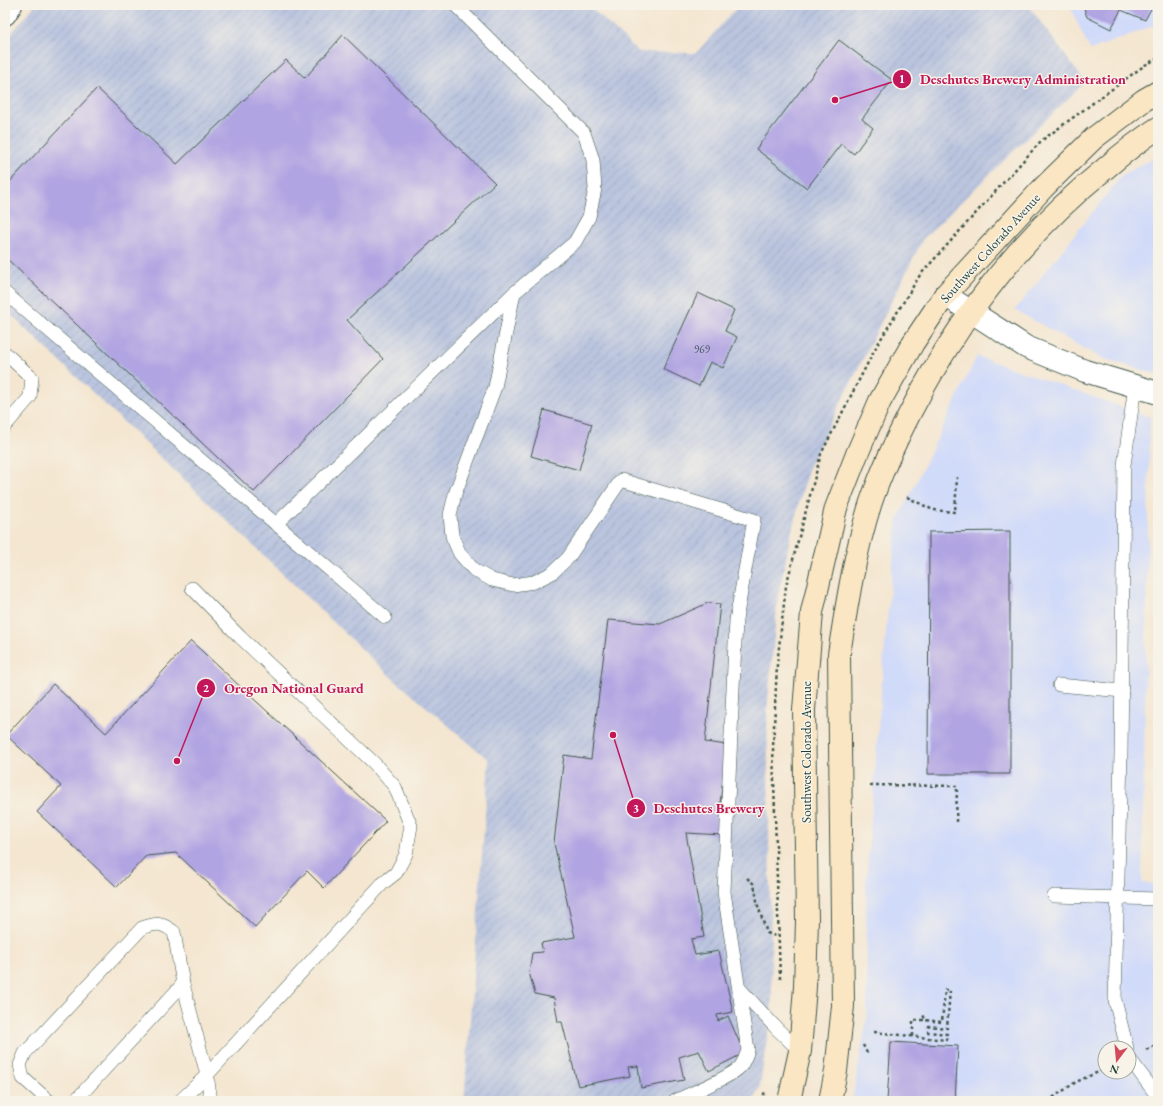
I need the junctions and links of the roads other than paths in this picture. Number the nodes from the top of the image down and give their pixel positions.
1 (11, 5) edge
2 (455, 5) edge
3 (5, 14) edge
4 (1158, 92) edge
5 (1158, 128) edge
6 (5, 293) edge
7 (514, 294) junction
8 (945, 295) junction
9 (970, 312) junction
10 (5, 353) edge
11 (1135, 386) junction
12 (1158, 393) edge
13 (5, 426) edge
14 (276, 524) junction
15 (192, 588) dead end
16 (386, 617) dead end
17 (1059, 685) dead end
18 (1122, 692) junction
19 (1054, 896) dead end
20 (1117, 899) junction
21 (1158, 899) edge
22 (183, 984) junction
23 (739, 988) junction
24 (1124, 1040) edge
25 (800, 1051) junction
26 (1137, 1069) edge
27 (207, 1075) junction
28 (1158, 1097) edge
29 (49, 1101) edge
30 (75, 1101) edge
31 (180, 1101) edge
32 (211, 1101) edge
33 (675, 1101) edge
34 (789, 1101) edge
35 (830, 1101) edge

1 - 3 street
2 - 7 lane
4 - 8 main road, Southwest Colorado Avenue
5 - 9 main road, Southwest Colorado Avenue
6 - 14 lane
7 - 14 lane
7 - 23 lane
8 - 9 street
8 - 25 main road, Southwest Colorado Avenue
9 - 11 street
9 - 35 main road, Southwest Colorado Avenue
10 - 13 lane
11 - 12 street
11 - 18 lane
14 - 16 lane
15 - 27 lane
17 - 18 lane
18 - 20 lane
19 - 20 lane
20 - 21 lane
20 - 24 lane
22 - 27 lane
22 - 29 lane
22 - 30 lane
23 - 25 lane
23 - 33 lane
25 - 34 main road, Southwest Colorado Avenue
26 - 28 lane
27 - 31 lane
27 - 32 lane

